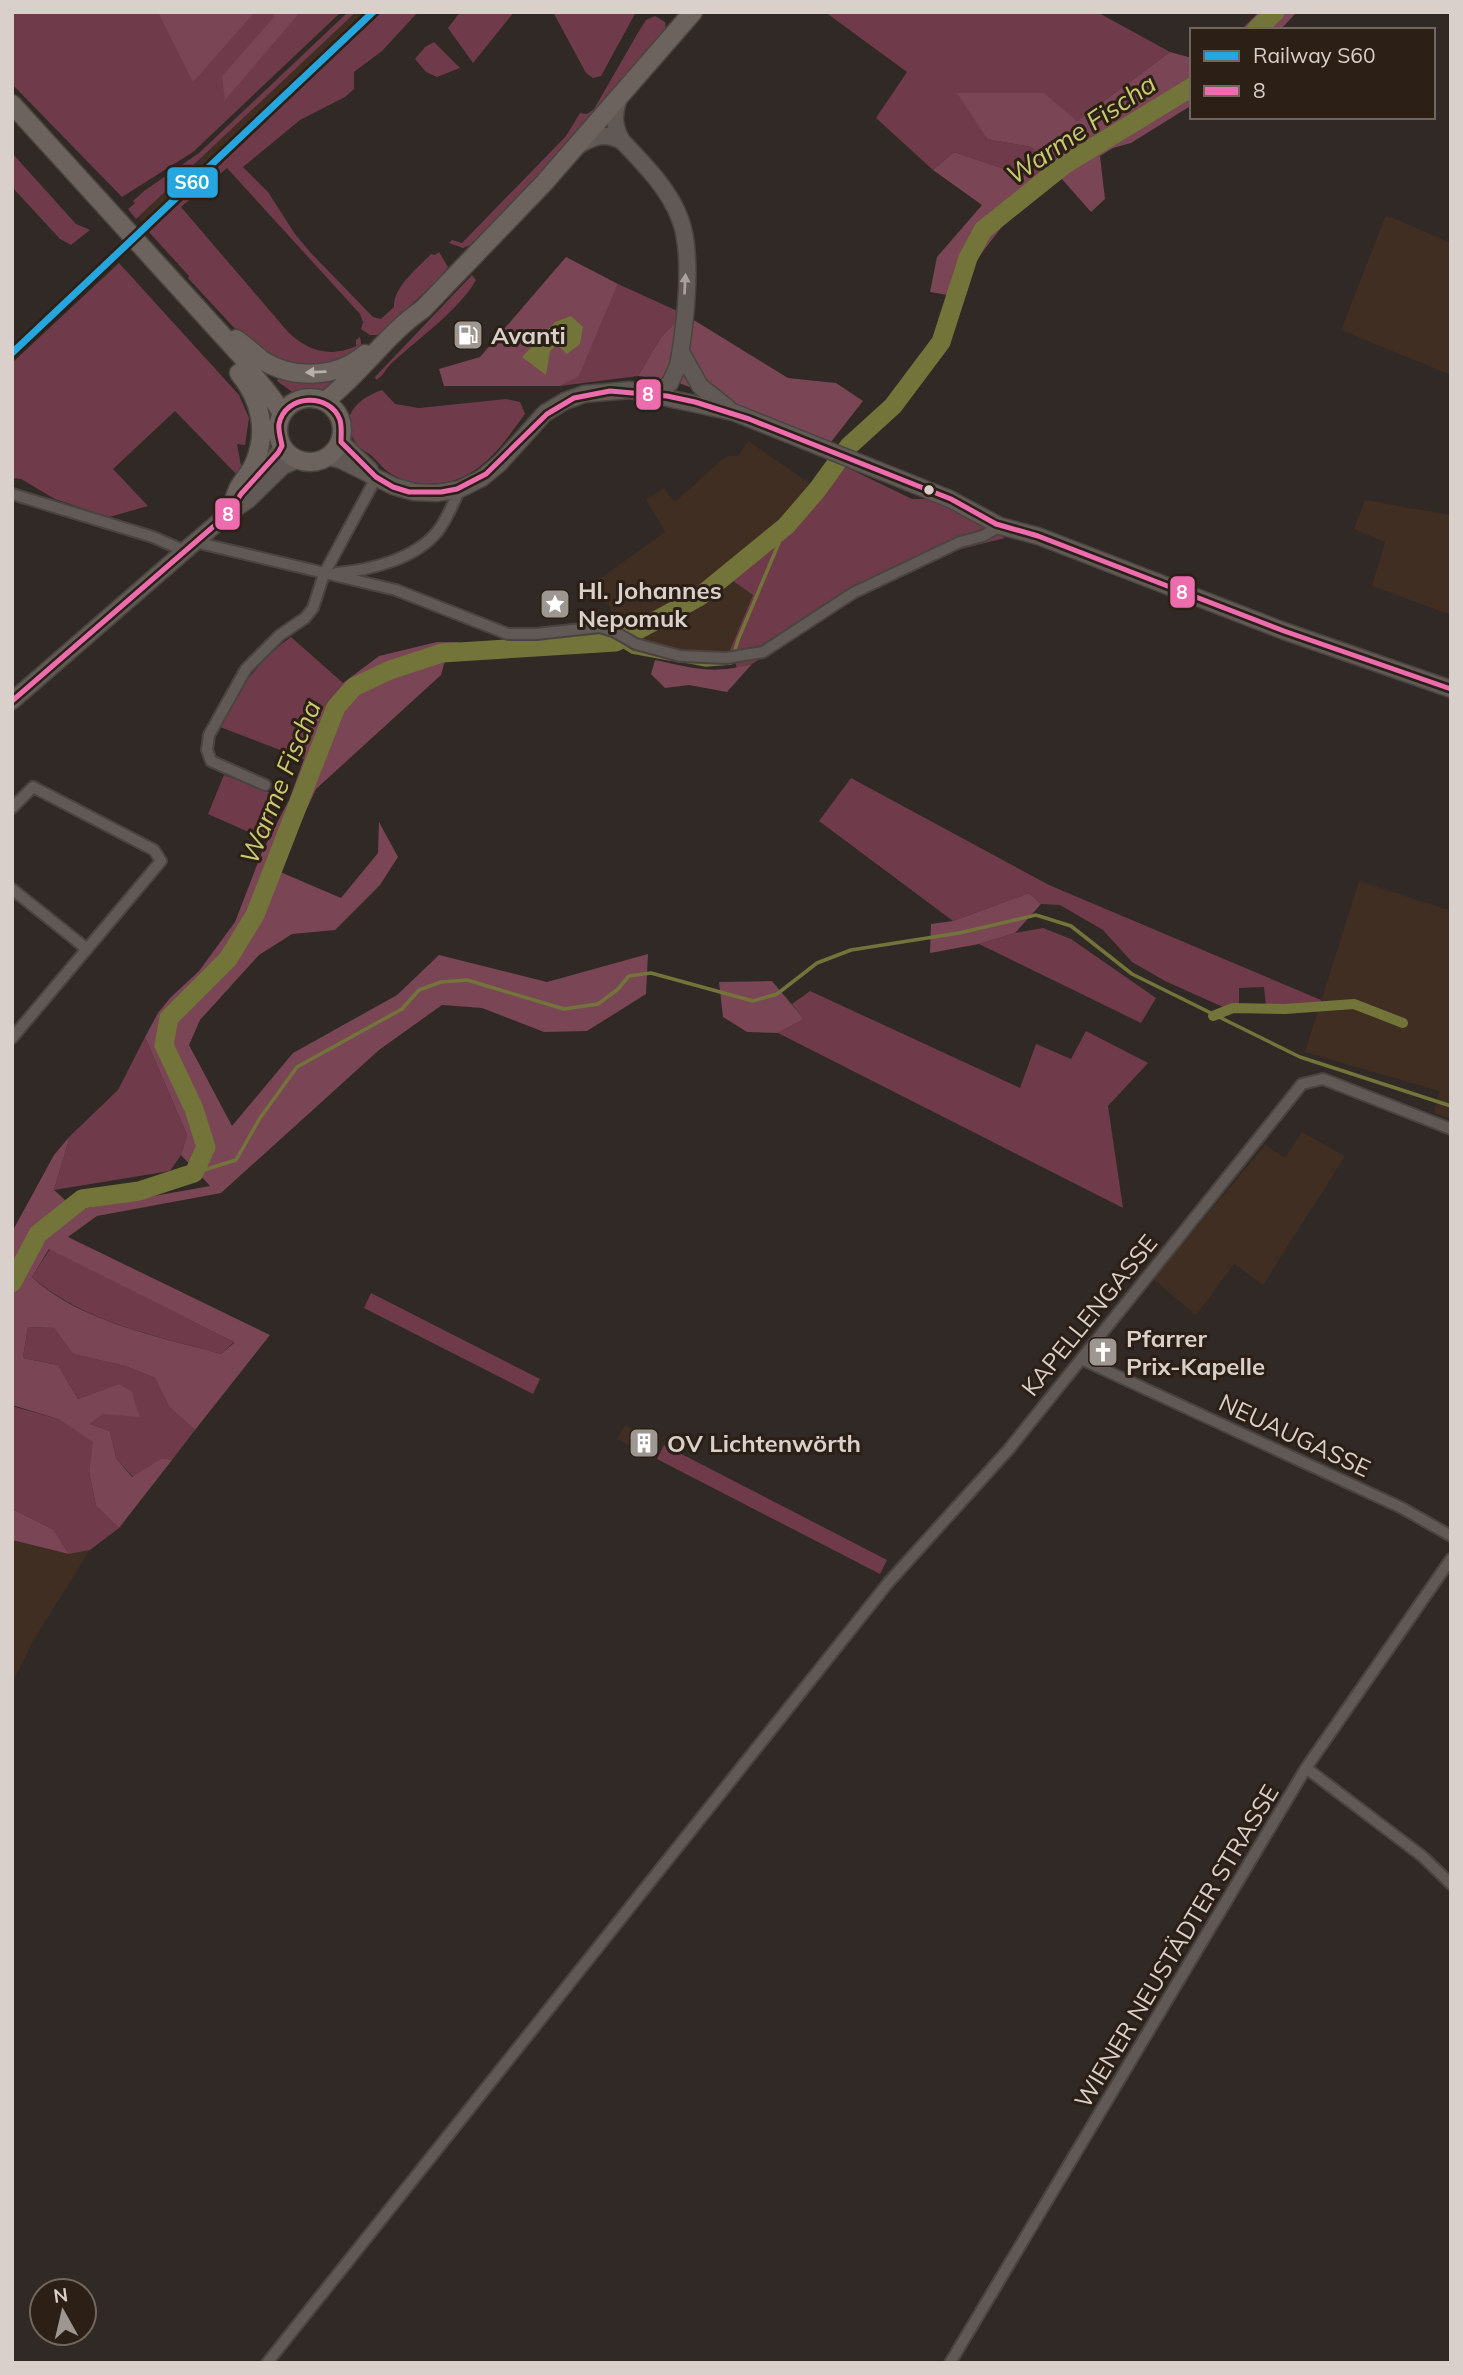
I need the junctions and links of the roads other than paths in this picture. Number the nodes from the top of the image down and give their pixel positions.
1 (693, 12) edge
2 (618, 101) junction
3 (12, 104) edge
4 (622, 141) junction
5 (577, 146) junction
6 (424, 309) junction
7 (396, 331) junction
8 (220, 333) junction
9 (681, 352) junction
10 (243, 358) junction
11 (656, 395) junction
12 (296, 401) junction
13 (324, 401) junction
14 (733, 411) junction
15 (282, 414) junction
16 (339, 417) junction
17 (341, 442) junction
18 (282, 446) junction
19 (328, 457) junction
20 (297, 460) junction
21 (376, 478) junction
22 (460, 489) junction
23 (12, 494) edge
24 (229, 513) junction
25 (1000, 526) junction
26 (190, 546) junction
27 (324, 573) junction
28 (1451, 689) edge
29 (12, 701) edge
30 (265, 785) dead end
31 (12, 808) edge
32 (12, 888) edge
33 (88, 949) junction
34 (12, 1038) edge
35 (1451, 1129) edge
36 (1081, 1359) junction
37 (1451, 1536) edge
38 (1451, 1559) edge
39 (1306, 1768) junction
40 (1451, 1884) edge
41 (267, 2363) edge
42 (950, 2363) edge

1 - 2 main road
2 - 4 main road
2 - 5 main road
3 - 8 main road
4 - 5 main road
9 -> 4 main road
5 - 6 main road
6 - 7 main road
6 - 16 main road
7 -> 8 main road
7 - 13 main road
8 - 10 main road
8 - 24 main road
9 - 11 main road
9 - 14 main road
10 - 12 main road
10 - 15 main road
11 - 14 main road
11 - 22 main road
12 - 13 main road
12 - 15 main road
13 - 16 main road
14 - 25 main road
15 - 18 main road
16 - 17 main road
17 - 19 main road
17 - 21 main road
18 - 20 main road
18 - 24 main road
19 - 20 main road
19 - 21 main road
20 - 24 main road
21 - 22 main road
21 - 27 street
22 - 27 street
23 - 26 street
24 - 26 main road
25 - 27 street
25 - 28 main road
26 - 27 street
26 - 29 main road
27 - 30 street
31 - 33 street
32 - 33 street
33 - 34 street
35 - 36 street, KAPELLENGASSE
36 - 37 street, NEUAUGASSE
36 - 41 street, KAPELLENGASSE
38 - 39 street, WIENER NEUSTÄDTER STRASSE
39 - 40 street
39 - 42 street, WIENER NEUSTÄDTER STRASSE

